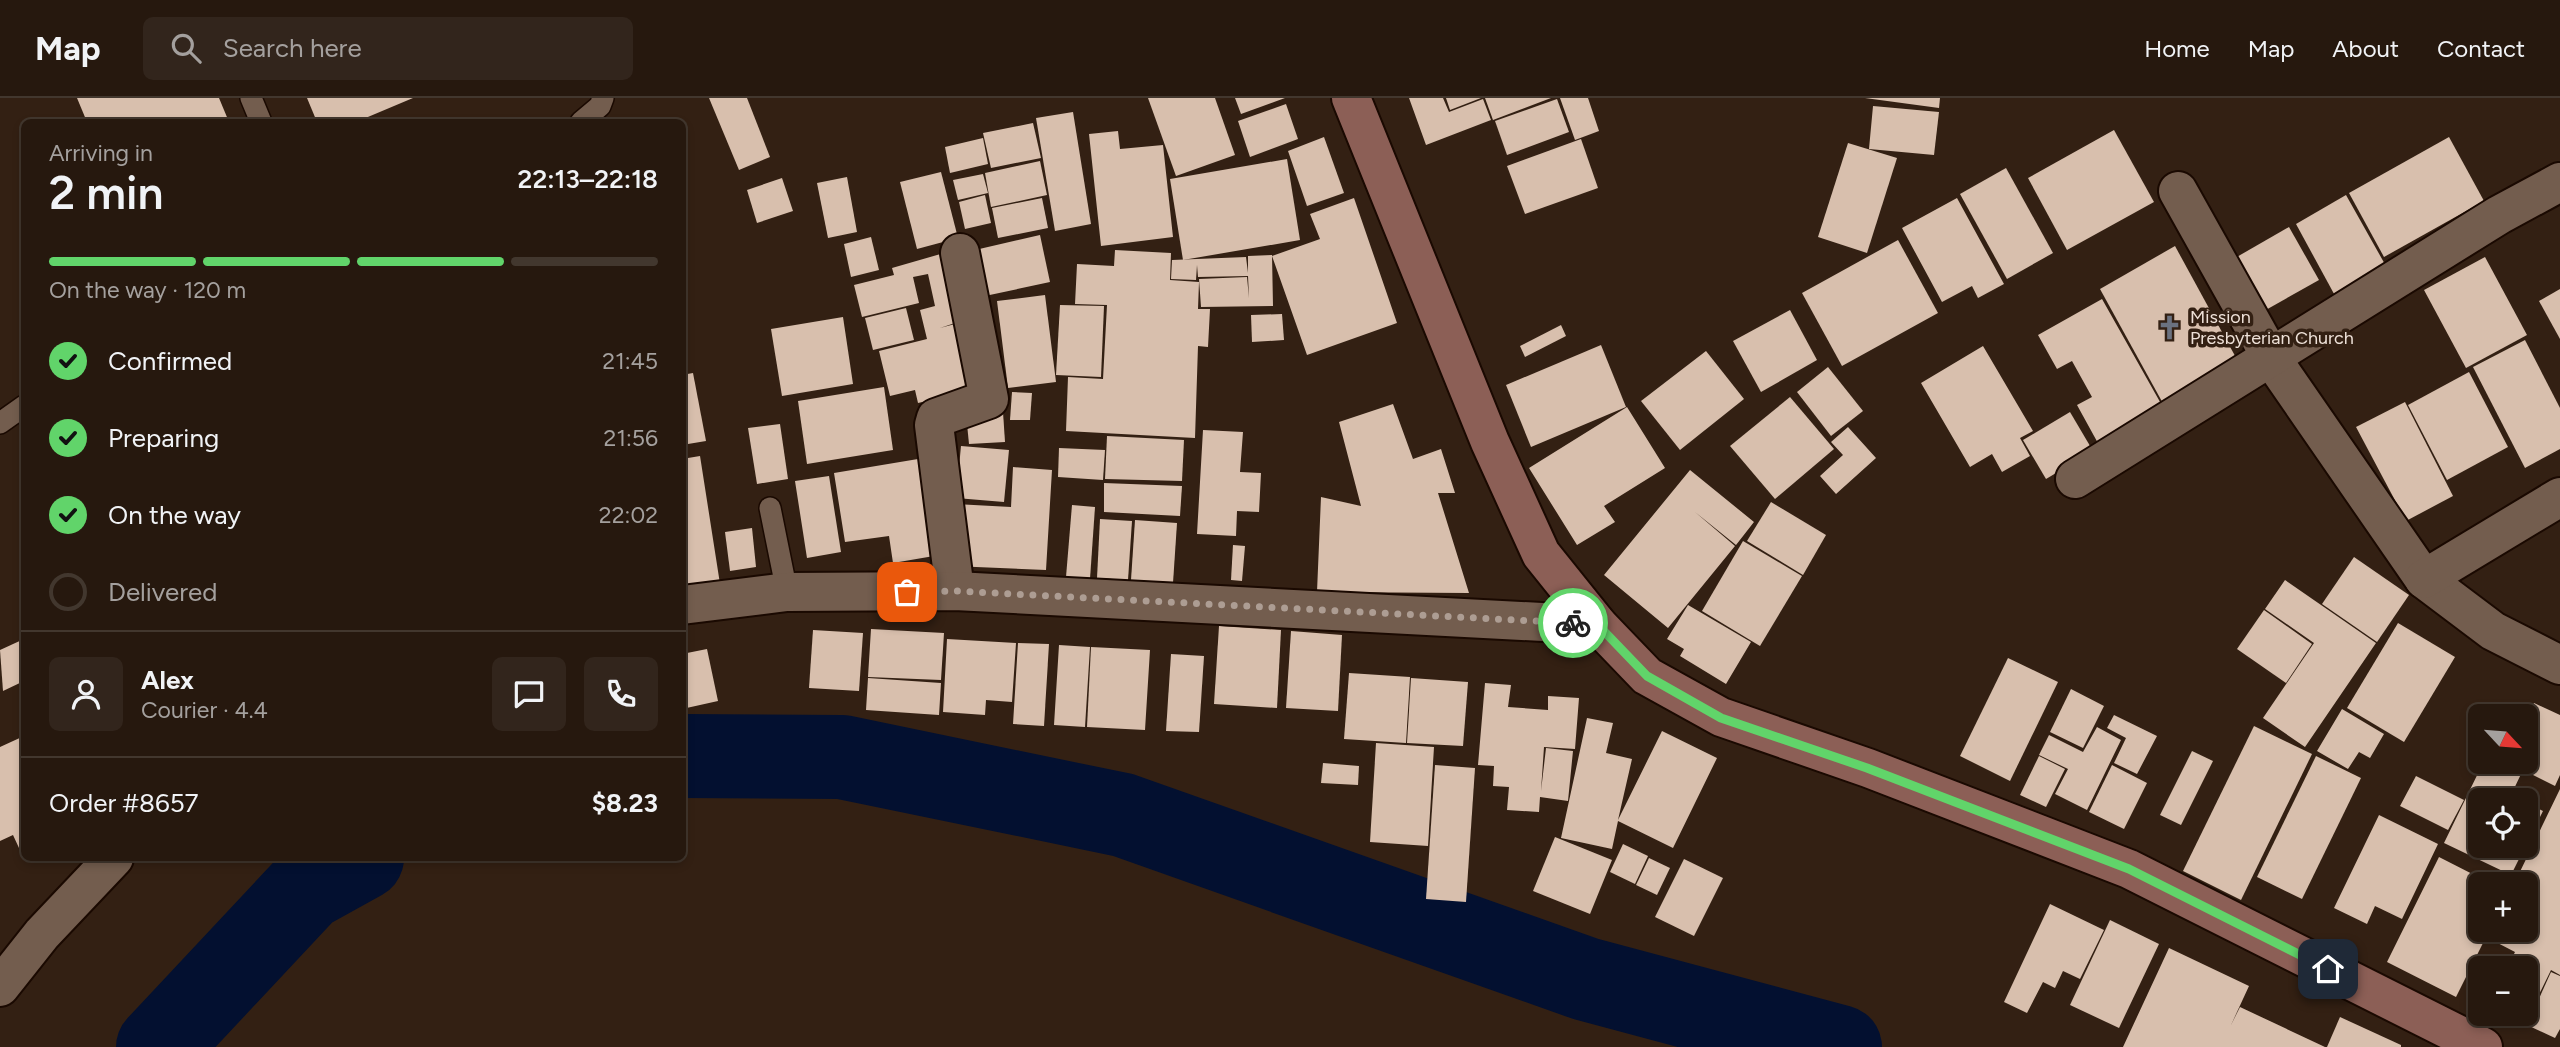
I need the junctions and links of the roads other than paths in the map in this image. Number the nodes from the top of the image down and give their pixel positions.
1 (251, 98) edge
2 (1351, 98) edge
3 (606, 101) edge
4 (260, 119) edge
5 (584, 119) edge
6 (2560, 182) edge
7 (2178, 191) dead end
8 (960, 253) dead end
9 (2272, 359) junction
10 (21, 408) edge
11 (0, 423) edge
12 (2076, 479) dead end
13 (2560, 497) edge
14 (771, 508) dead end
15 (2424, 579) junction
16 (955, 591) junction
17 (787, 592) junction
18 (686, 605) edge
19 (1598, 625) junction
20 (2560, 665) edge
21 (111, 861) edge
22 (0, 987) edge
23 (2483, 1047) edge

1 - 4 lane
2 - 19 main road
3 - 5 lane
6 - 9 street
7 - 9 street
8 - 16 street
9 - 12 street
9 - 15 street
10 - 11 lane
13 - 15 street
14 - 17 lane
15 - 20 street
16 - 17 street
16 - 19 street
17 - 18 street
19 - 23 main road
21 - 22 street

